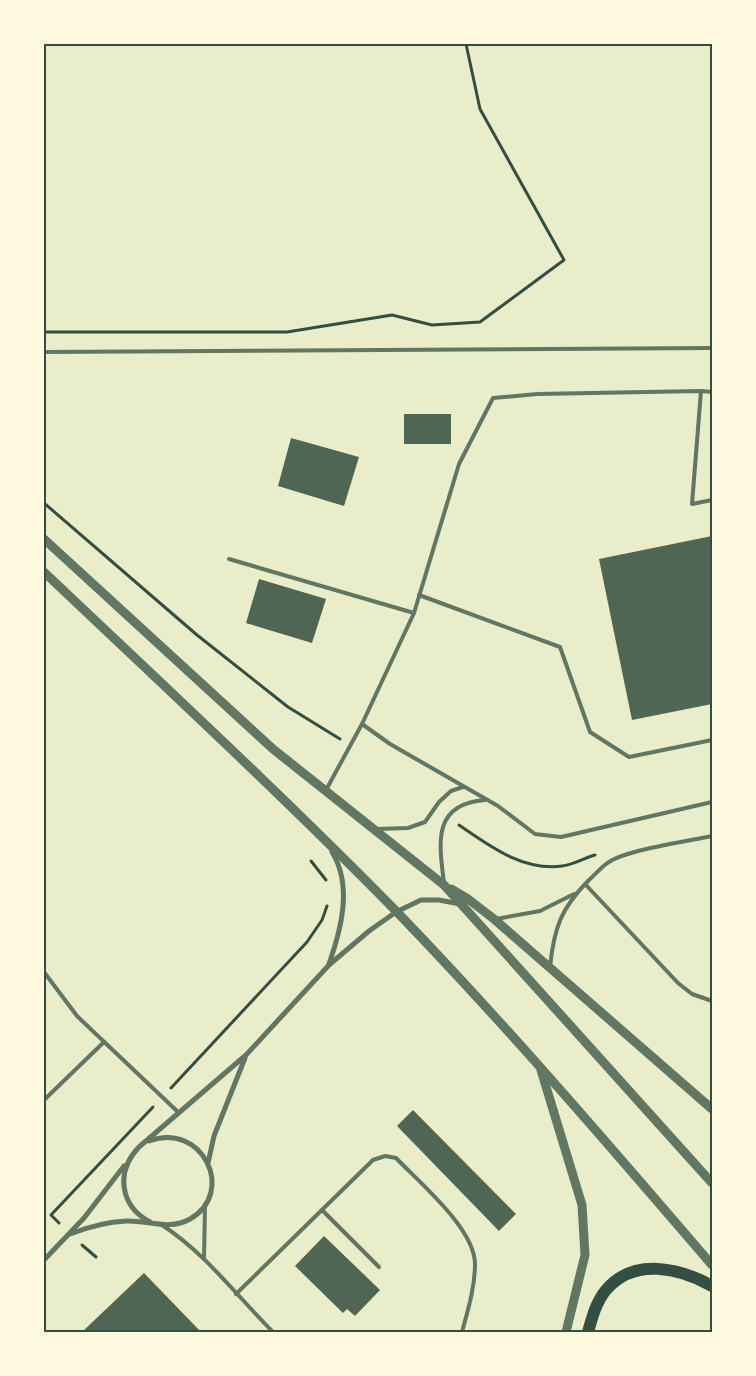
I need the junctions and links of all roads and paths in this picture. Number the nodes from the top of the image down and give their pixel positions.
1 (466, 44) edge
2 (44, 332) edge
3 (712, 348) edge
4 (44, 352) edge
5 (701, 391) junction
6 (712, 392) edge
7 (712, 500) edge
8 (44, 503) edge
9 (44, 539) edge
10 (229, 559) dead end
11 (44, 572) edge
12 (419, 595) junction
13 (414, 613) junction
14 (362, 724) junction
15 (712, 740) edge
16 (351, 746) junction
17 (464, 787) junction
18 (325, 791) junction
19 (486, 800) junction
20 (712, 802) edge
21 (448, 818) junction
22 (374, 830) junction
23 (712, 836) edge
24 (326, 842) junction
25 (599, 853) dead end
26 (312, 861) dead end
27 (327, 884) dead end
28 (586, 884) junction
29 (444, 885) junction
30 (574, 894) junction
31 (329, 899) dead end
32 (460, 904) junction
33 (396, 912) junction
34 (494, 919) junction
35 (329, 965) junction
36 (549, 968) junction
37 (44, 972) edge
38 (712, 1001) edge
39 (104, 1042) junction
40 (246, 1055) junction
41 (539, 1065) junction
42 (162, 1098) junction
43 (44, 1100) edge
44 (712, 1109) edge
45 (178, 1112) junction
46 (146, 1142) junction
47 (127, 1163) junction
48 (208, 1163) junction
49 (712, 1183) edge
50 (205, 1205) junction
51 (322, 1210) junction
52 (51, 1215) dead end
53 (150, 1222) junction
54 (162, 1225) junction
55 (70, 1234) junction
56 (204, 1259) junction
57 (44, 1260) edge
58 (712, 1265) edge
59 (379, 1267) dead end
60 (712, 1286) edge
61 (236, 1294) junction
62 (273, 1332) edge
63 (462, 1332) edge
64 (566, 1332) edge
65 (588, 1332) edge

1 - 2 path
3 - 4 lane
5 - 6 lane
5 - 7 lane
5 - 12 lane
8 - 16 path
9 - 18 street
10 - 13 lane
11 - 24 street
12 - 13 lane
12 - 15 lane
13 - 14 lane
14 - 16 lane
14 - 17 lane
16 - 18 lane
17 - 19 lane
17 - 22 lane
18 - 22 street
19 - 20 lane
19 - 21 lane
21 - 25 path
21 - 29 lane
22 - 29 street
23 - 28 lane
24 - 33 street
24 - 35 street
26 - 27 path
28 - 30 lane
28 - 38 lane
29 - 32 street
29 - 34 street
30 - 34 lane
30 - 36 lane
31 - 42 path
32 - 33 street
32 - 49 street
33 - 35 street
33 - 41 street
34 - 36 street
35 - 40 street
36 - 44 street
37 - 39 lane
39 - 42 lane
39 - 43 lane
40 - 45 street
40 - 48 street
41 - 58 street
41 - 64 street
42 - 45 lane
42 - 52 path
45 - 46 street
46 - 47 street
46 - 48 street
47 - 53 street
47 - 55 street
48 - 50 street
50 - 54 street
50 - 56 lane
51 - 59 lane
51 - 61 lane
51 - 63 lane
53 - 54 street
53 - 55 street
54 - 56 lane
55 - 57 street
56 - 61 lane
60 - 65 main road
61 - 62 lane

